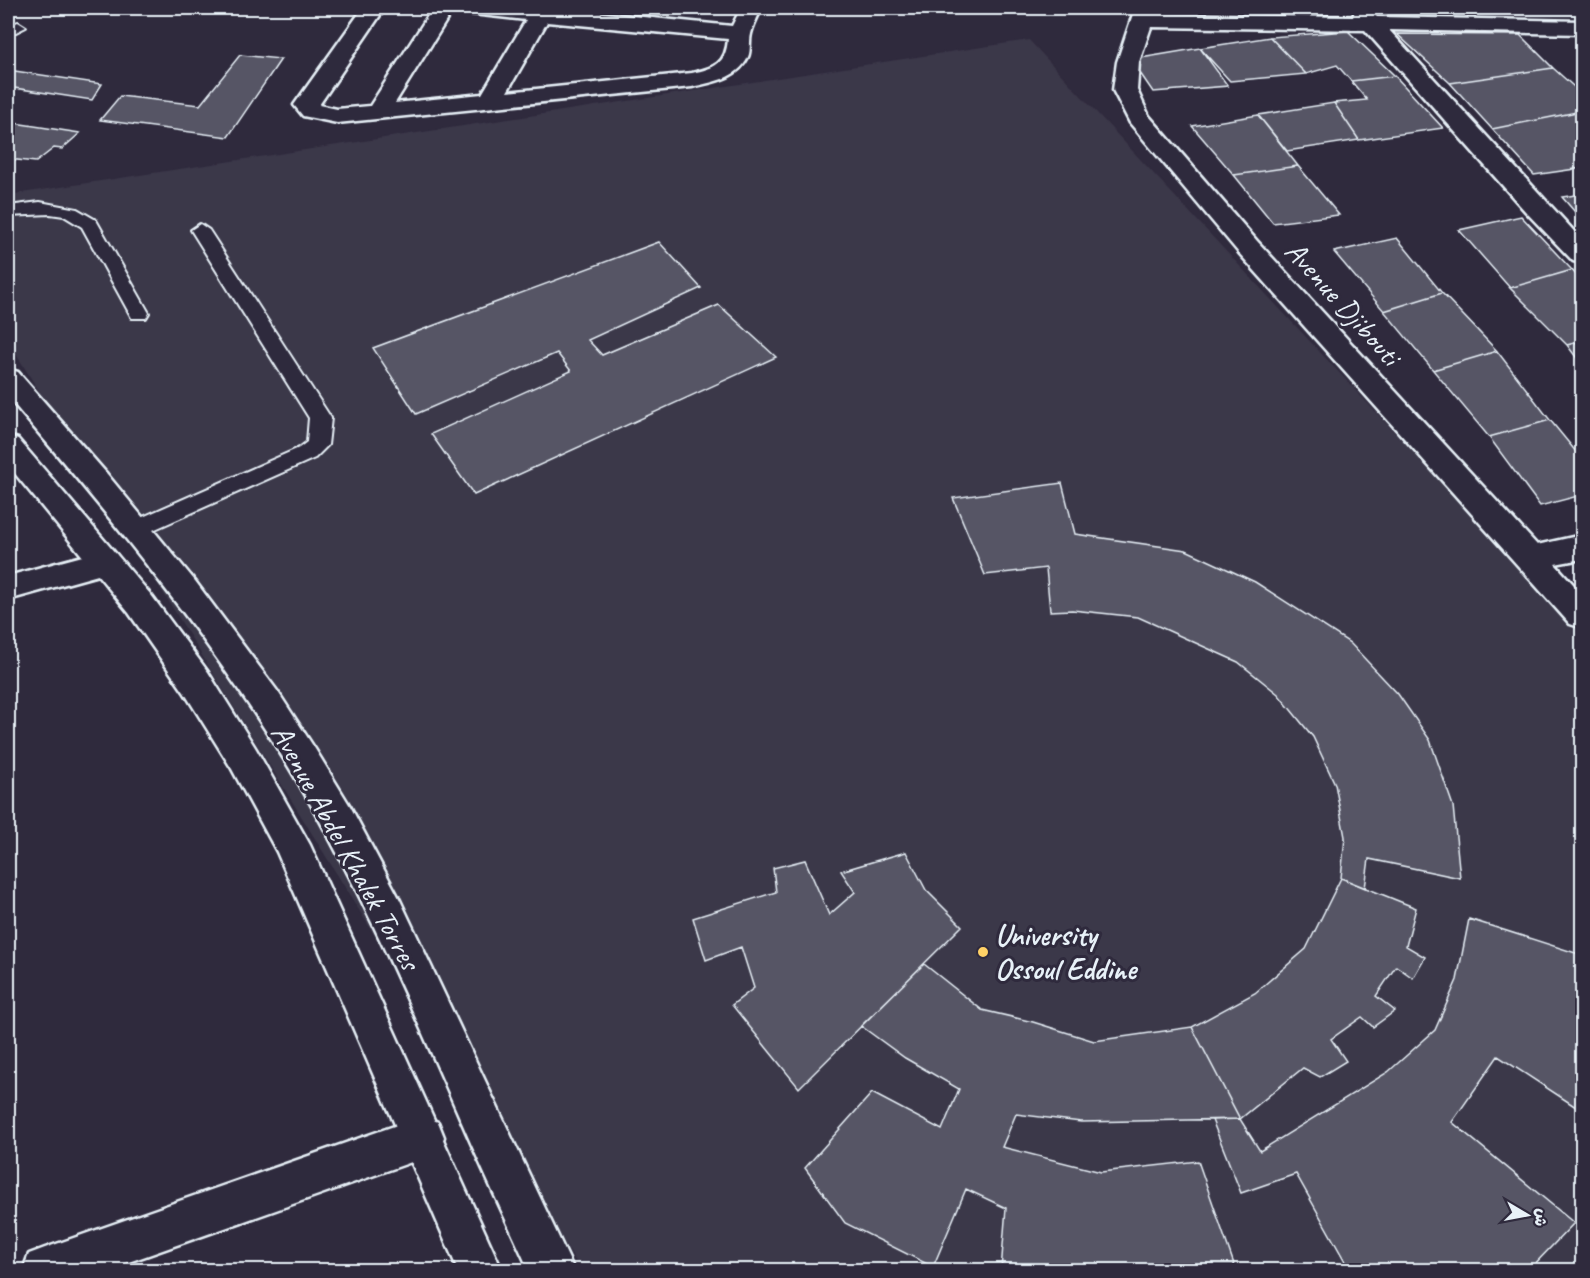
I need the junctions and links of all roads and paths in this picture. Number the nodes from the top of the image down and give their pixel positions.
1 (374, 8) edge
2 (443, 8) edge
3 (472, 8) edge
4 (751, 8) edge
5 (542, 11) edge
6 (1144, 14) edge
7 (648, 15) edge
8 (1364, 16) edge
9 (1582, 27) edge
10 (740, 33) junction
11 (490, 101) junction
12 (380, 110) junction
13 (8, 211) edge
14 (200, 230) dead end
15 (1582, 255) edge
16 (139, 313) dead end
17 (8, 379) edge
18 (8, 446) edge
19 (135, 530) junction
20 (1582, 547) edge
21 (1530, 558) junction
22 (105, 562) junction
23 (8, 588) edge
24 (1582, 615) edge
25 (423, 1137) junction
26 (45, 1270) edge
27 (480, 1270) edge
28 (552, 1270) edge

1 - 12 street
2 - 12 street
3 - 5 street
4 - 10 street
5 - 7 street
5 - 11 street
6 - 8 street
6 - 21 street, Avenue Djibouti
7 - 10 street
8 - 9 street
8 - 15 street
10 - 11 street
11 - 12 street
13 - 16 lane
14 - 19 lane
17 - 19 street, Avenue Abdel Khalek Torres
18 - 22 street, Avenue Abdel Khalek Torres
19 - 28 street, Avenue Abdel Khalek Torres
20 - 21 street
21 - 24 street, Avenue Djibouti
22 - 23 street
22 - 25 street, Avenue Abdel Khalek Torres
25 - 26 street
25 - 27 street, Avenue Abdel Khalek Torres

